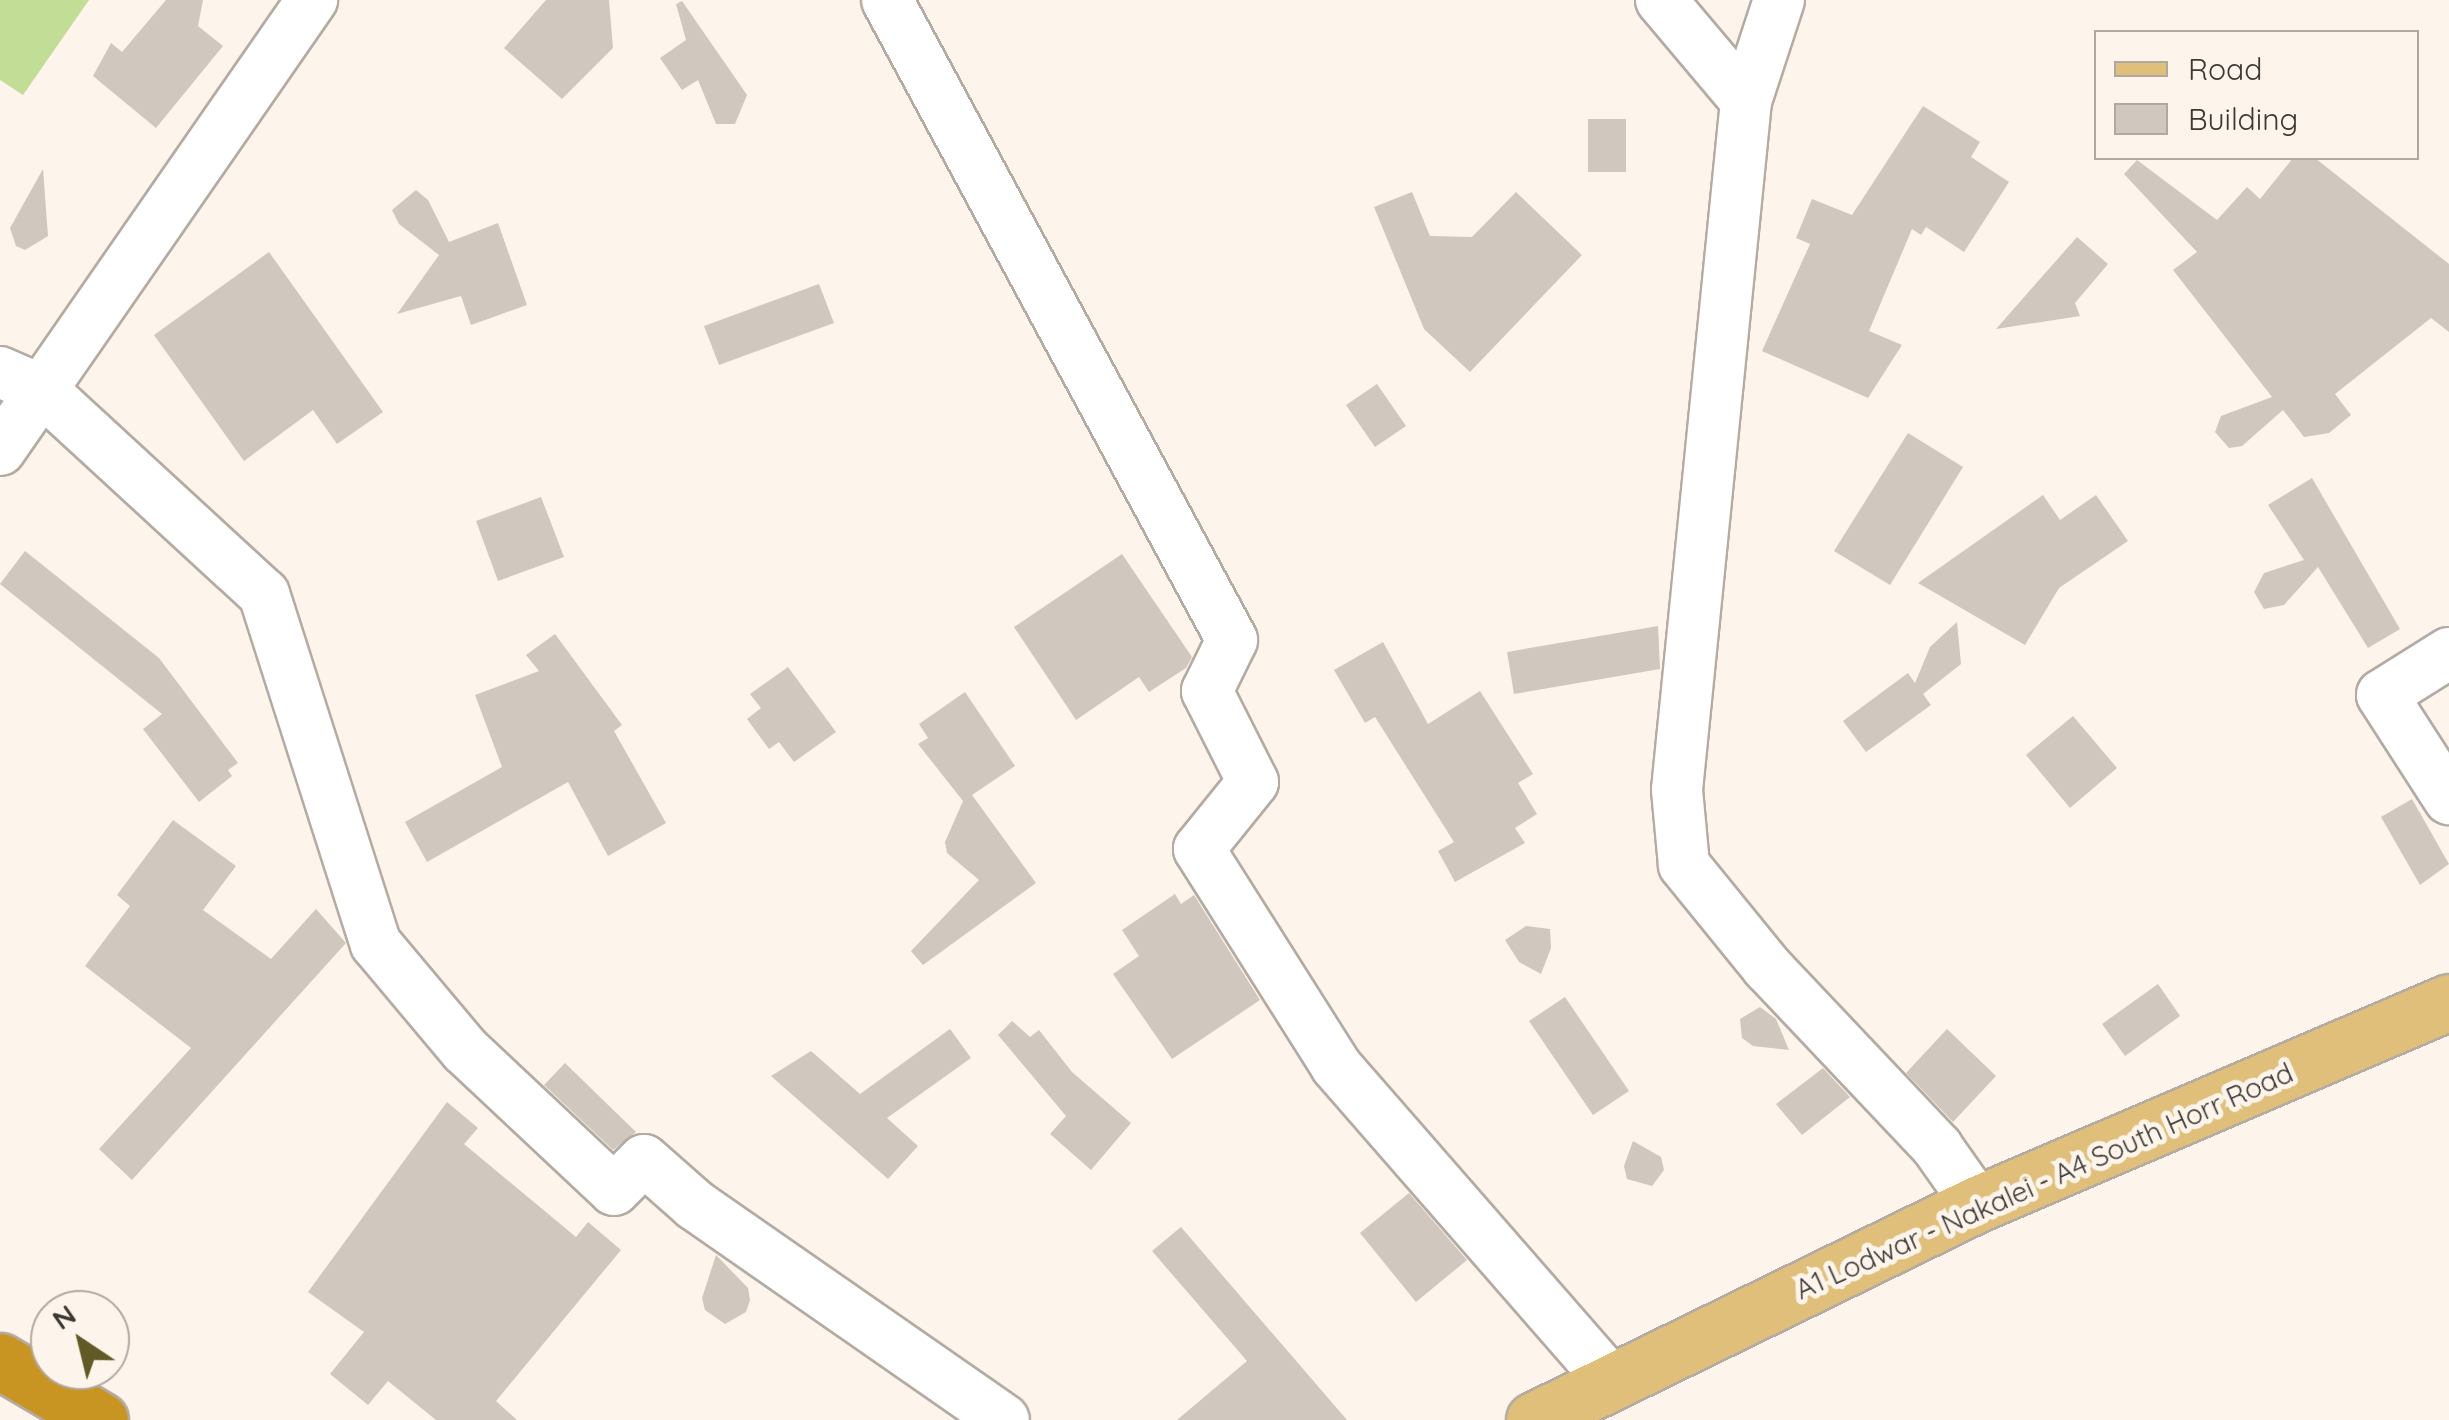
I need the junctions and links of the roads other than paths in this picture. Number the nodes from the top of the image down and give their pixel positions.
1 (312, 0) edge
2 (887, 0) edge
3 (1661, 0) edge
4 (1779, 0) edge
5 (1746, 101) junction
6 (22, 382) edge
7 (0, 450) edge
8 (2449, 652) edge
9 (2449, 799) edge
10 (2449, 1002) edge
11 (1978, 1204) junction
12 (0, 1361) edge
13 (1610, 1381) junction
14 (100, 1420) edge
15 (1004, 1420) edge
16 (1534, 1420) edge

1 - 6 street
2 - 13 street
3 - 5 street
4 - 5 street
5 - 11 street
6 - 7 street
6 - 15 street
8 - 9 street
10 - 11 main road, A1 Lodwar - Nakalei - A4 South Horr Road
11 - 13 main road, A1 Lodwar - Nakalei - A4 South Horr Road
12 - 14 highway
13 - 16 main road, A1 Lodwar - Nakalei - A4 South Horr Road

